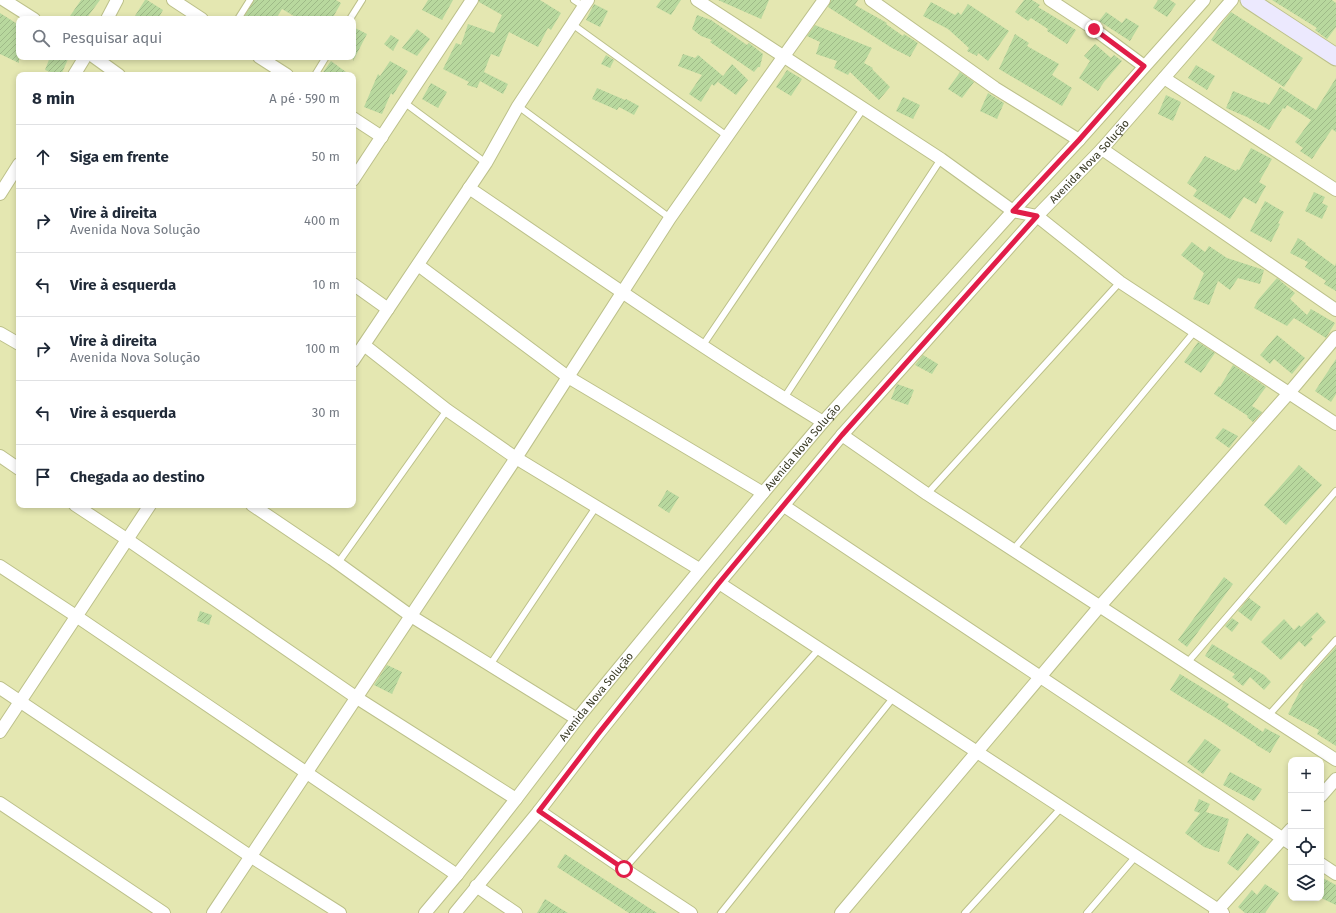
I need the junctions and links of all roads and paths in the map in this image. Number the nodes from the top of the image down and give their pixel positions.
1 (4, 0) edge
2 (117, 0) edge
3 (173, 0) edge
4 (250, 0) edge
5 (362, 0) edge
6 (472, 0) edge
7 (697, 0) edge
8 (824, 0) edge
9 (871, 0) edge
10 (1050, 0) edge
11 (1204, 0) edge
12 (1232, 0) edge
13 (1249, 0) edge
14 (582, 2) edge
15 (29, 16) edge
16 (109, 16) edge
17 (197, 16) edge
18 (240, 16) edge
19 (352, 16) edge
20 (572, 24) junction
21 (784, 56) junction
22 (1336, 57) edge
23 (83, 60) edge
24 (98, 60) edge
25 (264, 60) edge
26 (324, 60) edge
27 (1144, 66) junction
28 (76, 72) edge
29 (115, 72) edge
30 (282, 72) edge
31 (316, 72) edge
32 (1164, 78) junction
33 (405, 103) junction
34 (518, 106) junction
35 (863, 109) junction
36 (356, 120) edge
37 (727, 136) junction
38 (382, 137) junction
39 (1079, 140) junction
40 (1102, 149) junction
41 (941, 159) junction
42 (486, 163) junction
43 (16, 169) edge
44 (356, 176) edge
45 (469, 188) junction
46 (1336, 190) edge
47 (0, 194) edge
48 (1013, 211) junction
49 (1037, 216) junction
50 (670, 218) junction
51 (418, 265) junction
52 (1120, 282) junction
53 (356, 286) edge
54 (623, 291) junction
55 (388, 309) junction
56 (1336, 310) edge
57 (1195, 331) junction
58 (0, 333) edge
59 (1336, 337) edge
60 (16, 342) edge
61 (364, 345) junction
62 (703, 345) junction
63 (356, 357) edge
64 (568, 377) junction
65 (1289, 393) junction
66 (784, 398) junction
67 (447, 410) junction
68 (823, 422) junction
69 (1336, 424) edge
70 (842, 435) junction
71 (0, 456) edge
72 (516, 458) junction
73 (16, 467) edge
74 (1336, 491) edge
75 (763, 493) junction
76 (927, 494) junction
77 (784, 506) junction
78 (596, 507) junction
79 (80, 508) edge
80 (148, 508) edge
81 (258, 508) edge
82 (128, 540) junction
83 (1013, 550) junction
84 (338, 563) junction
85 (0, 566) edge
86 (699, 570) junction
87 (719, 583) junction
88 (1100, 606) junction
89 (76, 616) junction
90 (411, 616) junction
91 (1336, 640) edge
92 (819, 649) junction
93 (1188, 664) junction
94 (490, 665) junction
95 (1040, 677) junction
96 (0, 688) edge
97 (357, 698) junction
98 (893, 698) junction
99 (20, 701) junction
100 (1268, 716) junction
101 (577, 719) junction
102 (0, 732) edge
103 (977, 752) junction
104 (1336, 760) edge
105 (306, 773) junction
106 (1336, 779) edge
107 (1324, 793) edge
108 (516, 799) junction
109 (0, 803) edge
110 (1061, 808) junction
111 (539, 811) junction
112 (1287, 841) edge
113 (250, 856) junction
114 (1136, 856) junction
115 (1322, 865) edge
116 (624, 869) junction
117 (1336, 874) edge
118 (457, 875) junction
119 (476, 886) junction
120 (1219, 912) edge
121 (164, 913) edge
122 (213, 913) edge
123 (340, 913) edge
124 (425, 913) edge
125 (455, 913) edge
126 (516, 913) edge
127 (691, 913) edge
128 (721, 913) edge
129 (841, 913) edge
130 (965, 913) edge
131 (1088, 913) edge

1 - 15 street
2 - 16 street
3 - 17 street
4 - 18 lane
5 - 19 lane
6 - 33 street
7 - 21 street
8 - 21 street
9 - 39 street
10 - 27 street
11 - 27 street, Avenida Nova Solução
12 - 32 street, Avenida Nova Solução
13 - 22 street
14 - 20 street
20 - 34 street
20 - 37 lane
21 - 35 street
21 - 37 street
23 - 28 street
24 - 29 street
25 - 30 street
26 - 31 lane
27 - 39 street, Avenida Nova Solução
32 - 40 street, Avenida Nova Solução
32 - 46 street
33 - 38 street
33 - 42 lane
34 - 42 street
34 - 50 lane
35 - 41 street
35 - 62 lane
36 - 38 street
37 - 50 street
38 - 44 street
39 - 48 street, Avenida Nova Solução
40 - 49 street, Avenida Nova Solução
40 - 56 street
41 - 48 street
41 - 66 lane
42 - 45 street
43 - 47 street
45 - 51 street
45 - 54 street
48 - 49 street
48 - 68 street, Avenida Nova Solução
49 - 52 street
49 - 70 street, Avenida Nova Solução
50 - 54 street
51 - 55 street
51 - 64 street
52 - 57 street
52 - 76 lane
53 - 55 street
54 - 62 street
54 - 64 street
55 - 61 street
57 - 65 street
57 - 83 lane
58 - 60 street
59 - 65 street
61 - 63 street
61 - 67 street
62 - 66 street
64 - 72 street
64 - 75 street
65 - 69 street
65 - 88 street
66 - 68 street
67 - 72 street
67 - 84 lane
68 - 75 street, Avenida Nova Solução
70 - 76 street
70 - 77 street, Avenida Nova Solução
71 - 73 street
72 - 78 street
72 - 90 street
74 - 93 lane
75 - 86 street, Avenida Nova Solução
76 - 83 street
77 - 87 street, Avenida Nova Solução
77 - 95 street
78 - 86 street
78 - 94 lane
79 - 82 street
80 - 82 street
81 - 84 street
82 - 89 street
82 - 97 street
83 - 88 street
84 - 90 street
85 - 89 street
86 - 101 street, Avenida Nova Solução
87 - 92 street
87 - 111 street, Avenida Nova Solução
88 - 93 street
88 - 95 street
89 - 99 street
89 - 105 street
90 - 94 street
90 - 97 street
91 - 100 lane
92 - 98 street
92 - 116 lane
93 - 100 street
94 - 101 street
95 - 103 street
95 - 112 street
96 - 99 street
97 - 105 street
97 - 108 street
98 - 103 street
98 - 128 lane
99 - 102 street
99 - 113 street
100 - 104 street
101 - 108 street, Avenida Nova Solução
103 - 110 street
103 - 129 street
105 - 113 street
105 - 118 street
106 - 107 street
108 - 118 street, Avenida Nova Solução
109 - 121 street
110 - 114 street
110 - 130 lane
111 - 116 street
111 - 119 street, Avenida Nova Solução
112 - 120 street
113 - 122 street
113 - 123 street
114 - 120 street
114 - 131 lane
115 - 117 street
116 - 127 street
118 - 124 street, Avenida Nova Solução
119 - 125 street, Avenida Nova Solução
119 - 126 street

